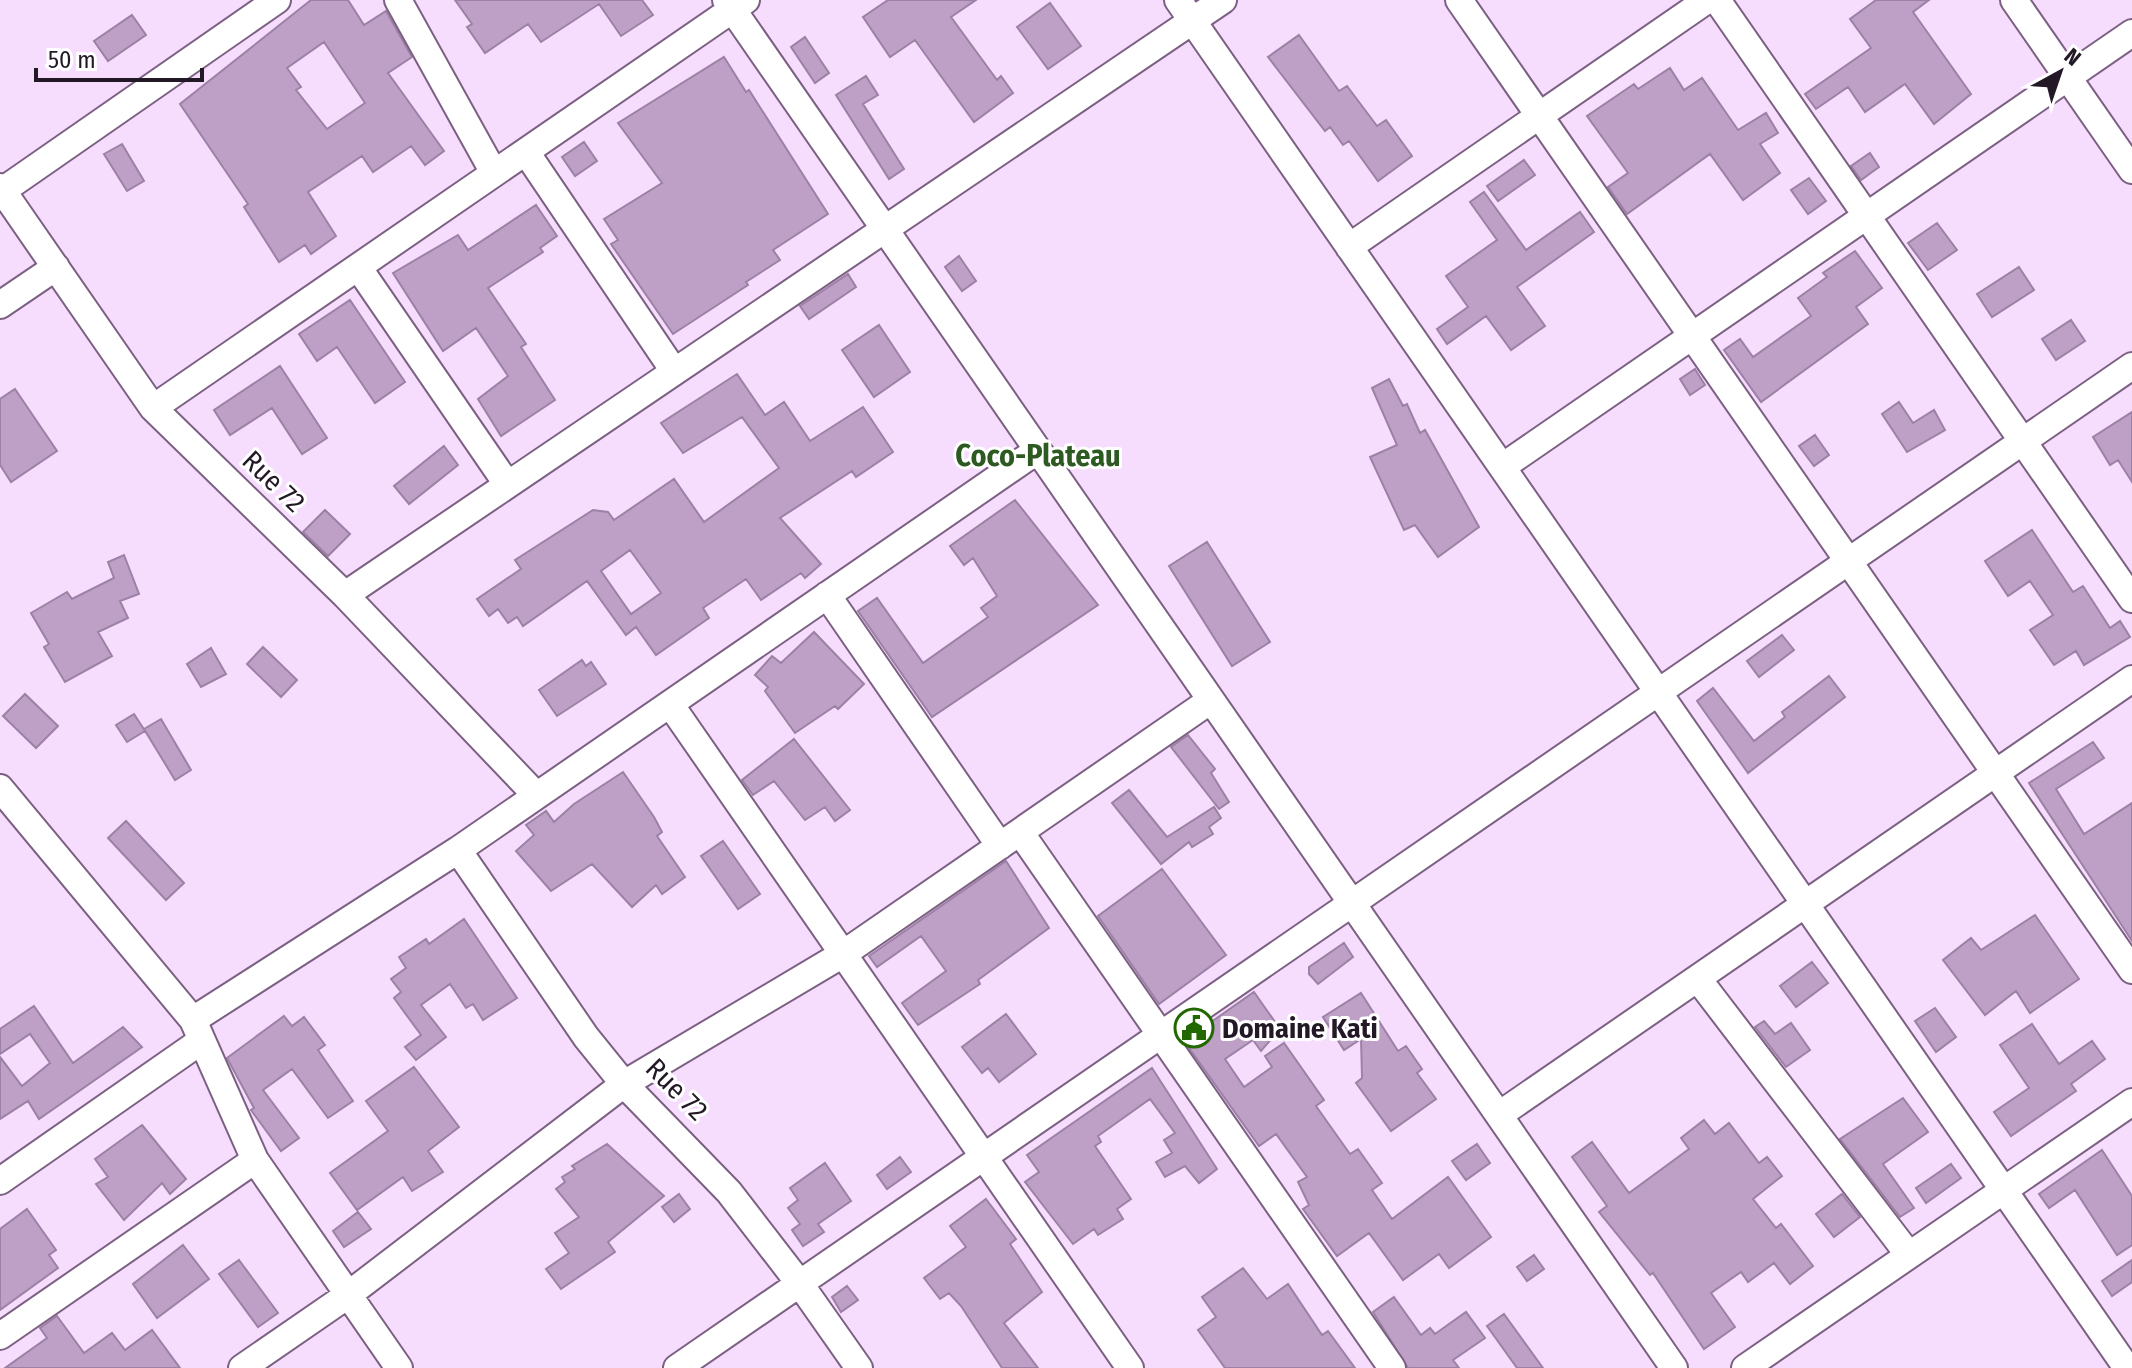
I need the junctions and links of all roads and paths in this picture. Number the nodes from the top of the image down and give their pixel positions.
1 (277, 0) edge
2 (398, 0) edge
3 (1223, 0) edge
4 (1459, 0) edge
5 (1707, 0) edge
6 (1717, 0) edge
7 (2014, 0) edge
8 (735, 3) edge
9 (1185, 10) edge
10 (2132, 33) edge
11 (2068, 77) junction
12 (1540, 116) junction
13 (526, 152) junction
14 (2132, 170) edge
15 (494, 173) junction
16 (1, 189) edge
17 (1866, 216) junction
18 (885, 229) junction
19 (1349, 247) junction
20 (56, 267) junction
21 (358, 267) junction
22 (0, 305) edge
23 (1692, 335) junction
24 (2132, 366) edge
25 (674, 371) junction
26 (153, 408) junction
27 (2023, 441) junction
28 (1038, 450) junction
29 (1502, 467) junction
30 (507, 484) junction
31 (1849, 561) junction
32 (345, 595) junction
33 (827, 595) junction
34 (2132, 599) edge
35 (2132, 679) edge
36 (1658, 693) junction
37 (1211, 700) junction
38 (670, 704) junction
39 (1996, 773) junction
40 (0, 788) edge
41 (536, 795) junction
42 (1010, 839) junction
43 (458, 850) junction
44 (1352, 903) junction
45 (1805, 904) junction
46 (843, 954) junction
47 (2132, 970) edge
48 (1698, 979) junction
49 (197, 1030) junction
50 (1161, 1035) junction
51 (624, 1084) junction
52 (2132, 1102) edge
53 (1499, 1115) junction
54 (984, 1157) junction
55 (255, 1160) junction
56 (0, 1181) edge
57 (2003, 1190) junction
58 (1909, 1255) junction
59 (800, 1284) junction
60 (348, 1295) junction
61 (0, 1336) edge
62 (242, 1368) edge
63 (399, 1368) edge
64 (677, 1368) edge
65 (859, 1368) edge
66 (1130, 1368) edge
67 (1392, 1368) edge
68 (1674, 1368) edge
69 (1745, 1368) edge
70 (2127, 1368) edge

1 - 16 street
2 - 15 street
3 - 9 street
4 - 12 street
5 - 12 street
6 - 17 street
7 - 11 street
8 - 13 street
8 - 18 street
9 - 18 street
9 - 19 street
10 - 11 street
11 - 14 street
11 - 17 street
12 - 19 street
12 - 23 street
13 - 15 street
13 - 25 street
15 - 21 street
16 - 20 street, Rue 72
17 - 23 street
17 - 27 street
18 - 25 street
18 - 28 street
19 - 29 street
20 - 22 street
20 - 26 street, Rue 72
21 - 26 street
21 - 30 street
23 - 29 street
23 - 31 street
24 - 27 street
25 - 30 street
26 - 32 street, Rue 72
27 - 31 street
27 - 34 street
28 - 33 street
28 - 37 street
29 - 36 street
30 - 32 street
31 - 36 street
31 - 39 street
32 - 41 street, Rue 72
33 - 38 street
33 - 42 street
35 - 39 street
36 - 44 street
36 - 45 street
37 - 42 street
37 - 44 street
38 - 41 street
38 - 46 street
39 - 45 street
39 - 47 street
40 - 49 street
41 - 43 street
42 - 46 street
42 - 50 street
43 - 49 street
43 - 51 street, Rue 72
44 - 50 street
44 - 53 street
45 - 48 street
45 - 57 street
46 - 51 street
46 - 54 street
48 - 53 street
48 - 58 street
49 - 55 street
49 - 56 street
50 - 54 street
50 - 67 street
51 - 59 street, Rue 72
51 - 60 street
52 - 57 street
53 - 68 street
54 - 59 street
54 - 66 street
55 - 60 street
55 - 61 street
57 - 58 street
57 - 70 street
58 - 69 street
59 - 64 street
59 - 65 street, Rue 72
60 - 62 street
60 - 63 street

